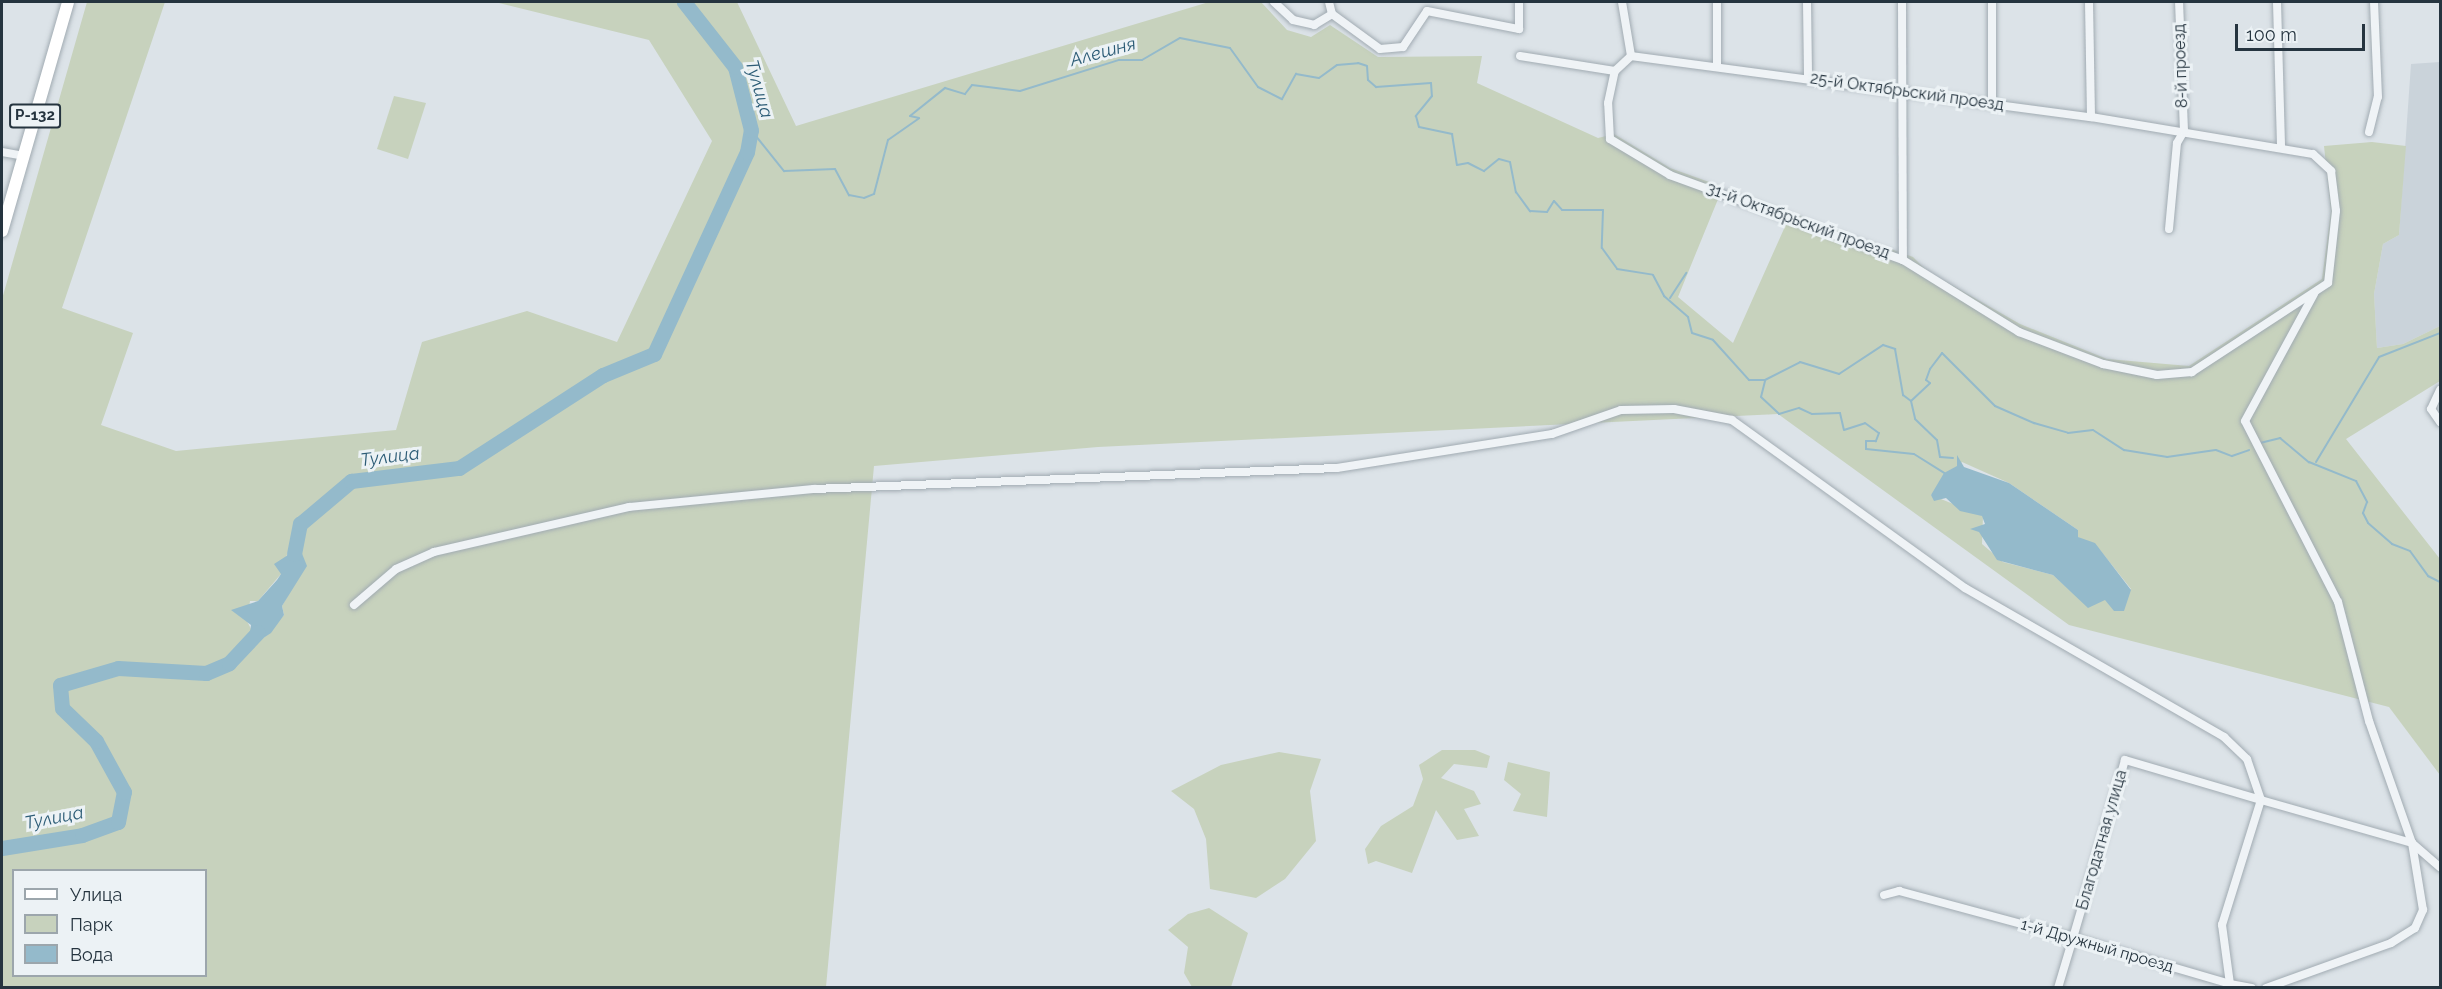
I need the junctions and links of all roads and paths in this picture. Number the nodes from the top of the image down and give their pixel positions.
1 (68, 2) edge
2 (1275, 2) edge
3 (1329, 2) edge
4 (1427, 2) edge
5 (1519, 2) edge
6 (1622, 2) edge
7 (1717, 2) edge
8 (1808, 2) edge
9 (1902, 2) edge
10 (1992, 2) edge
11 (2089, 2) edge
12 (2179, 2) edge
13 (2277, 2) edge
14 (2373, 2) edge
15 (1427, 11) junction
16 (1332, 14) junction
17 (1521, 56) dead end
18 (1631, 56) junction
19 (1717, 64) junction
20 (1615, 70) junction
21 (1808, 78) junction
22 (1905, 93) junction
23 (1992, 105) junction
24 (2091, 117) junction
25 (2184, 131) junction
26 (2369, 132) dead end
27 (2281, 148) junction
28 (2, 152) edge
29 (2313, 154) joint
30 (24, 156) junction
31 (2169, 230) dead end
32 (2, 231) edge
33 (1903, 260) junction
34 (2314, 294) junction
35 (2440, 390) edge
36 (2440, 422) edge
37 (354, 605) dead end
38 (2261, 800) junction
39 (2412, 843) junction
40 (2440, 867) edge
41 (1884, 895) dead end
42 (2073, 938) junction
43 (2230, 984) junction
44 (2058, 987) edge
45 (2252, 987) edge
46 (2266, 987) edge

1 - 30 main road, Р-132
2 - 16 street
3 - 16 street
4 - 15 street
5 - 15 street
6 - 18 street
7 - 19 street
8 - 21 street
9 - 22 street
10 - 23 street
11 - 24 street
12 - 25 street, 8-й проезд
13 - 27 street
14 - 26 street
15 - 16 street
17 - 20 street
18 - 19 street, 25-й Октябрьский проезд
18 - 20 street
19 - 21 street, 25-й Октябрьский проезд
20 - 33 street, 31-й Октябрьский проезд
21 - 22 street, 25-й Октябрьский проезд
22 - 23 street, 25-й Октябрьский проезд
22 - 33 street
23 - 24 street, 25-й Октябрьский проезд
24 - 25 street, 25-й Октябрьский проезд
25 - 27 street, 25-й Октябрьский проезд
25 - 31 street
27 - 29 street, 25-й Октябрьский проезд
28 - 30 street
29 - 34 street, 31-й Октябрьский проезд
30 - 32 main road, Р-132
33 - 34 street, 31-й Октябрьский проезд
34 - 39 street
35 - 36 street
37 - 38 street
38 - 39 street
38 - 42 street, Благодатная улица
38 - 43 street
39 - 40 street
39 - 46 street
41 - 42 street, 1-й Дружный проезд
42 - 43 street, 1-й Дружный проезд
42 - 44 street, Благодатная улица
43 - 45 street, 1-й Дружный проезд

